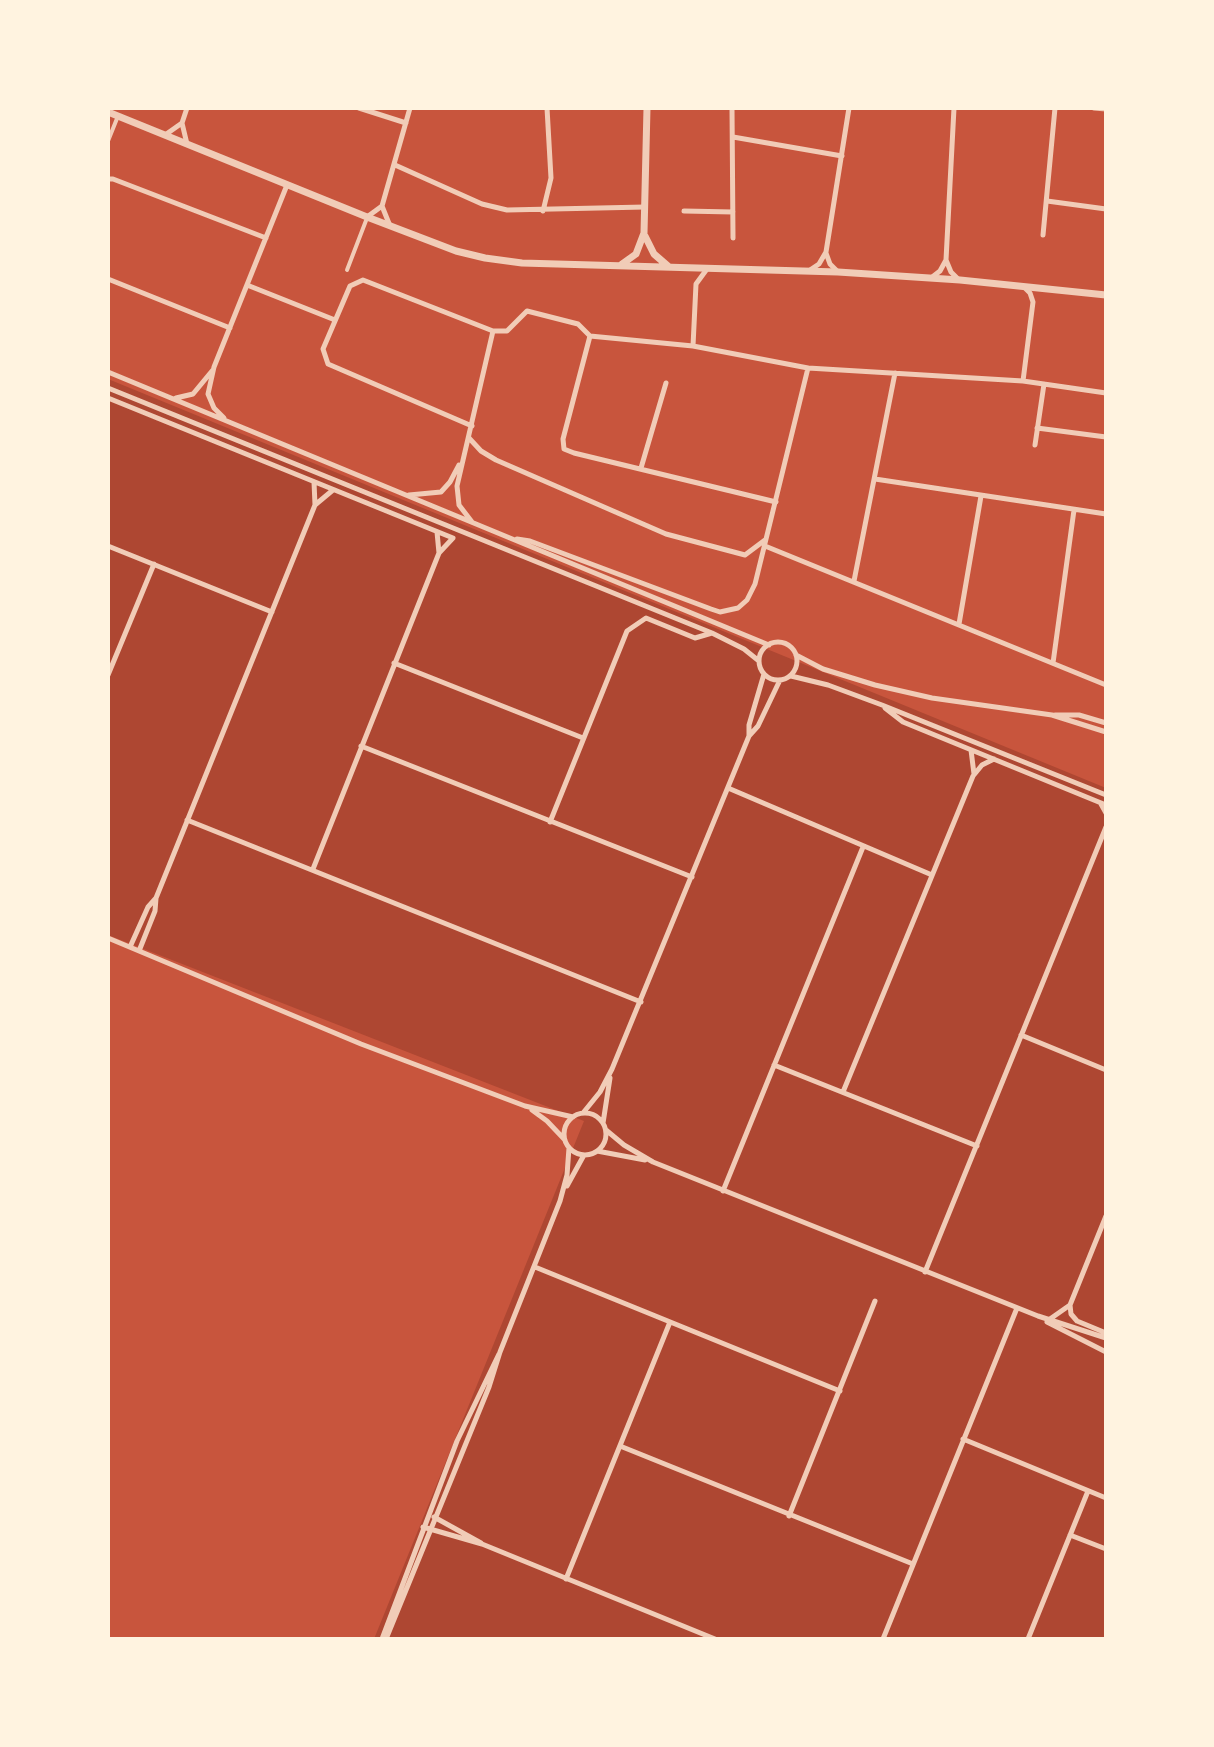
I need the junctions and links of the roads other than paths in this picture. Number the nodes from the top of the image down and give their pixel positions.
1 (187, 108) edge
2 (359, 108) edge
3 (410, 108) edge
4 (547, 108) edge
5 (647, 108) edge
6 (732, 108) edge
7 (849, 108) edge
8 (954, 108) edge
9 (1055, 108) edge
10 (1094, 108) edge
11 (1106, 109) edge
12 (108, 112) edge
13 (118, 116) junction
14 (182, 123) junction
15 (406, 123) junction
16 (165, 135) junction
17 (733, 137) junction
18 (108, 141) edge
19 (188, 145) junction
20 (842, 156) junction
21 (395, 165) junction
22 (108, 179) edge
23 (287, 185) junction
24 (1047, 201) junction
25 (382, 206) junction
26 (645, 207) junction
27 (1106, 209) edge
28 (543, 211) junction
29 (684, 211) dead end
30 (733, 212) junction
31 (367, 217) junction
32 (390, 226) junction
33 (644, 234) junction
34 (1043, 235) dead end
35 (266, 238) junction
36 (733, 238) dead end
37 (826, 252) junction
38 (946, 260) junction
39 (618, 265) junction
40 (670, 267) junction
41 (708, 268) junction
42 (347, 270) dead end
43 (810, 270) junction
44 (838, 272) junction
45 (931, 278) junction
46 (108, 279) edge
47 (960, 280) junction
48 (247, 285) junction
49 (1022, 286) junction
50 (1106, 295) edge
51 (335, 320) junction
52 (230, 328) junction
53 (493, 331) junction
54 (590, 336) junction
55 (693, 346) junction
56 (214, 367) junction
57 (808, 368) junction
58 (108, 372) edge
59 (896, 373) junction
60 (1023, 381) junction
61 (666, 383) dead end
62 (1044, 384) junction
63 (108, 388) edge
64 (1106, 393) edge
65 (108, 398) edge
66 (173, 398) junction
67 (226, 421) junction
68 (472, 426) junction
69 (1037, 428) junction
70 (1106, 437) edge
71 (469, 438) junction
72 (1035, 446) dead end
73 (463, 458) junction
74 (641, 468) junction
75 (875, 478) junction
76 (314, 482) junction
77 (333, 490) junction
78 (405, 495) junction
79 (981, 496) junction
80 (776, 502) junction
81 (315, 505) junction
82 (1074, 510) junction
83 (1106, 514) edge
84 (473, 524) junction
85 (438, 532) junction
86 (512, 539) junction
87 (765, 543) junction
88 (108, 546) edge
89 (439, 553) junction
90 (153, 564) junction
91 (854, 581) junction
92 (272, 612) junction
93 (959, 624) junction
94 (712, 633) junction
95 (769, 645) junction
96 (796, 655) junction
97 (759, 661) junction
98 (394, 663) junction
99 (1053, 663) junction
100 (764, 674) junction
101 (108, 675) edge
102 (791, 676) junction
103 (780, 680) junction
104 (1106, 685) edge
105 (882, 705) junction
106 (1052, 715) junction
107 (1106, 723) edge
108 (1106, 732) edge
109 (749, 736) junction
110 (584, 738) junction
111 (361, 746) junction
112 (971, 750) junction
113 (994, 759) junction
114 (973, 776) junction
115 (728, 788) junction
116 (1106, 795) edge
117 (1103, 804) edge
118 (1106, 813) edge
119 (187, 820) junction
120 (550, 822) junction
121 (1106, 827) edge
122 (863, 847) junction
123 (313, 869) junction
124 (932, 876) junction
125 (692, 877) junction
126 (156, 898) junction
127 (108, 938) edge
128 (130, 947) junction
129 (139, 951) junction
130 (641, 1002) junction
131 (1021, 1035) junction
132 (774, 1065) junction
133 (612, 1069) junction
134 (1106, 1070) edge
135 (843, 1092) junction
136 (525, 1106) junction
137 (583, 1113) junction
138 (573, 1117) junction
139 (604, 1126) junction
140 (566, 1141) junction
141 (977, 1146) junction
142 (570, 1148) junction
143 (597, 1151) junction
144 (584, 1155) junction
145 (653, 1162) junction
146 (723, 1191) junction
147 (560, 1201) junction
148 (1106, 1216) edge
149 (535, 1267) junction
150 (925, 1272) junction
151 (875, 1301) dead end
152 (1070, 1305) junction
153 (1017, 1308) junction
154 (1038, 1316) junction
155 (1049, 1320) junction
156 (670, 1322) junction
157 (1106, 1336) edge
158 (500, 1352) junction
159 (1106, 1352) edge
160 (840, 1391) junction
161 (963, 1439) junction
162 (620, 1446) junction
163 (1088, 1491) junction
164 (1106, 1498) edge
165 (428, 1515) junction
166 (789, 1516) junction
167 (435, 1518) junction
168 (423, 1527) junction
169 (431, 1529) junction
170 (1070, 1535) junction
171 (482, 1544) junction
172 (1106, 1549) edge
173 (913, 1564) junction
174 (566, 1579) junction
175 (381, 1639) edge
176 (386, 1639) edge
177 (715, 1639) edge
178 (883, 1639) edge
179 (1028, 1639) edge

1 - 14 street
2 - 15 street
3 - 15 street
4 - 28 street
5 - 26 street
6 - 17 street
7 - 20 street
8 - 38 street
9 - 24 street
10 - 11 street
12 - 13 street
13 - 16 street
13 - 18 street
14 - 16 street
14 - 19 street
15 - 21 street
16 - 19 street
17 - 20 street
17 - 30 street
19 - 23 street
20 - 37 street
21 - 25 street
21 - 28 street
22 - 35 street
23 - 31 street
23 - 35 street
24 - 27 street
24 - 34 street
25 - 31 street
25 - 32 street
26 - 28 street
26 - 33 street
29 - 30 street
30 - 36 street
31 - 32 street
31 - 42 street
32 - 39 street
33 - 39 street
33 - 40 street
35 - 48 street
37 - 43 street
37 - 44 street
38 - 45 street
38 - 47 street
39 - 40 street
40 - 41 street
41 - 43 street
41 - 55 street
43 - 44 street
44 - 45 street
45 - 47 street
46 - 52 street
47 - 49 street
48 - 51 street
48 - 52 street
49 - 50 street
49 - 60 street
51 - 53 street
51 - 68 street
52 - 56 street
53 - 54 street
53 - 68 street
54 - 55 street
54 - 74 street
55 - 57 street
56 - 66 street
56 - 67 street
57 - 59 street
57 - 80 street
58 - 66 street
59 - 60 street
59 - 75 street
60 - 62 street
61 - 74 street
62 - 64 street
62 - 69 street
63 - 94 street
65 - 76 street
66 - 67 street
67 - 78 street
68 - 71 street
69 - 70 street
69 - 72 street
71 - 73 street
71 - 87 street
73 - 78 street
73 - 84 street
74 - 80 street
75 - 79 street
75 - 91 street
76 - 77 street
76 - 81 street
77 - 81 street
77 - 85 street
78 - 84 street
79 - 82 street
79 - 93 street
80 - 87 street
81 - 92 street
82 - 83 street
82 - 99 street
84 - 86 street
85 - 89 street
85 - 89 street
86 - 87 street
86 - 95 street
87 - 91 street
88 - 90 street
89 - 98 street
90 - 92 street
90 - 101 street
91 - 93 street
92 - 119 street
93 - 99 street
94 - 97 street
94 - 110 street
95 - 96 street
95 - 97 street
96 - 102 street
96 - 106 street
97 - 100 street
98 - 110 street
98 - 111 street
99 - 104 street
100 - 103 street
100 - 109 street
102 - 103 street
102 - 105 street
103 - 109 street
105 - 112 street
105 - 116 street
106 - 107 street
106 - 108 street
109 - 115 street
110 - 120 street
111 - 120 street
111 - 123 street
112 - 113 street
112 - 114 street
113 - 114 street
113 - 117 street
114 - 124 street
115 - 122 street
115 - 125 street
117 - 118 street
119 - 123 street
119 - 126 street
120 - 125 street
121 - 131 street
122 - 124 street
122 - 132 street
123 - 130 street
124 - 135 street
125 - 130 street
126 - 128 street
126 - 129 street
127 - 128 street
128 - 129 street
129 - 136 street
130 - 133 street
131 - 134 street
131 - 141 street
132 - 135 street
132 - 146 street
133 - 137 street
133 - 139 street
135 - 141 street
136 - 138 street
136 - 140 street
137 - 138 street
137 - 139 street
138 - 140 street
139 - 143 street
139 - 145 street
140 - 142 street
141 - 150 street
142 - 144 street
142 - 147 street
143 - 144 street
143 - 145 street
144 - 147 street
145 - 146 street
146 - 150 street
147 - 149 street
148 - 152 street
149 - 156 street
149 - 158 street
150 - 153 street
151 - 160 street
152 - 155 street
152 - 157 street
153 - 154 street
153 - 161 street
154 - 155 street
154 - 159 street
155 - 157 street
156 - 160 street
156 - 162 street
158 - 165 street
158 - 167 street
160 - 166 street
161 - 163 street
161 - 173 street
162 - 166 street
162 - 174 street
163 - 164 street
163 - 170 street
165 - 167 street
165 - 168 street
166 - 173 street
167 - 169 street
167 - 171 street
168 - 169 street
168 - 175 street
169 - 171 street
169 - 176 street
170 - 172 street
170 - 179 street
171 - 174 street
173 - 178 street
174 - 177 street

